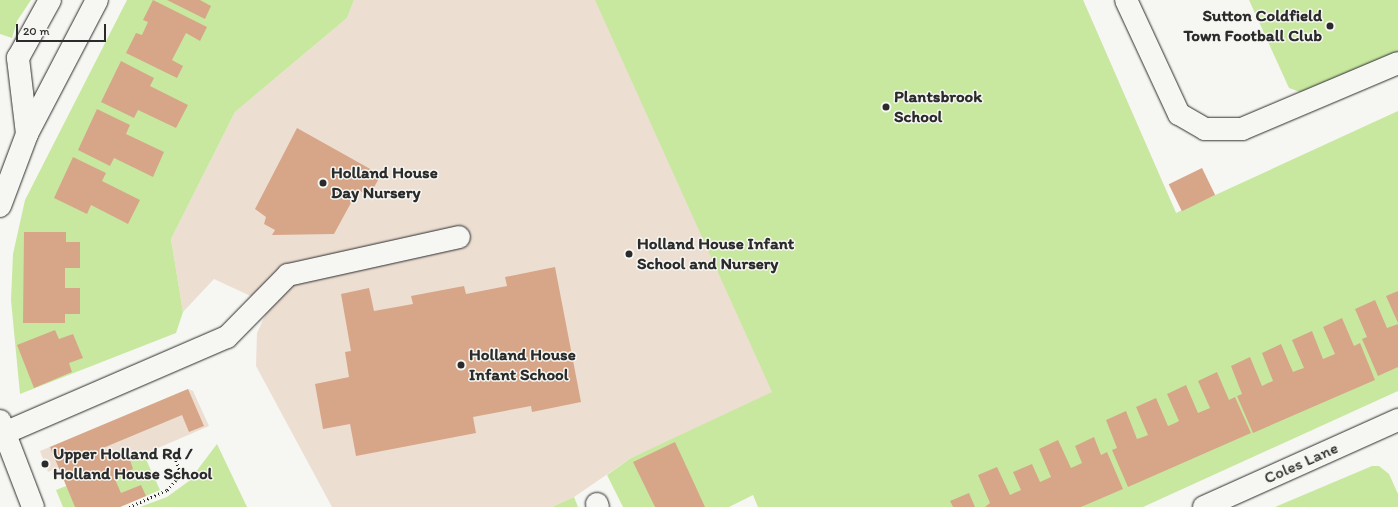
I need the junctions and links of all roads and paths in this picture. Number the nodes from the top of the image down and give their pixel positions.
1 (50, 0) edge
2 (98, 0) edge
3 (1126, 0) edge
4 (1398, 63) edge
5 (27, 134) junction
6 (0, 206) edge
7 (459, 237) dead end
8 (1397, 422) edge
9 (1, 430) edge
10 (174, 456) dead end
11 (33, 507) edge
12 (129, 507) edge
13 (1204, 507) edge

1 - 5 street
2 - 5 street
3 - 4 street
5 - 6 street
7 - 9 street
8 - 13 street, Coles Lane
9 - 11 street
10 - 12 path

